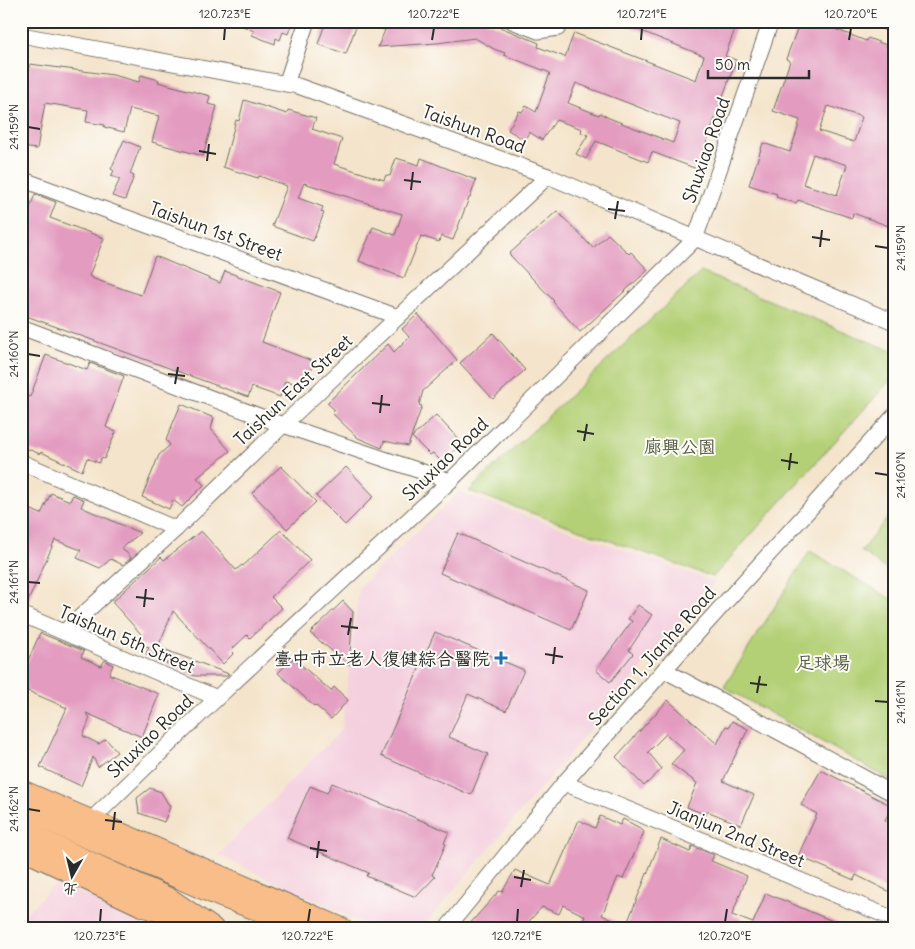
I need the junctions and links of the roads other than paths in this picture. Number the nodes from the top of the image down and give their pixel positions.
1 (307, 21) edge
2 (512, 21) edge
3 (561, 21) edge
4 (771, 21) edge
5 (883, 21) edge
6 (894, 25) edge
7 (21, 35) edge
8 (286, 84) junction
9 (548, 176) junction
10 (21, 180) edge
11 (695, 239) junction
12 (398, 317) junction
13 (894, 322) edge
14 (21, 327) edge
15 (894, 416) edge
16 (283, 425) junction
17 (21, 462) edge
18 (450, 481) junction
19 (176, 529) junction
20 (21, 614) edge
21 (64, 632) junction
22 (664, 670) junction
23 (217, 698) junction
24 (564, 783) junction
25 (21, 790) edge
26 (894, 794) edge
27 (21, 809) edge
28 (84, 827) junction
29 (21, 830) edge
30 (21, 849) edge
31 (63, 859) junction
32 (894, 919) edge
33 (212, 928) edge
34 (307, 928) edge
35 (342, 928) edge
36 (447, 928) edge

1 - 8 street
2 - 3 street
4 - 11 street, Shuxiao Road
5 - 6 street
7 - 8 street, Taishun Road
8 - 9 street, Taishun Road
9 - 11 street, Taishun Road
9 - 12 street, Taishun East Street
10 - 12 street, Taishun 1st Street
11 - 13 street, Taishun Road
11 - 18 street, Shuxiao Road
12 - 16 street, Taishun East Street
14 - 16 street
15 - 22 street, Section 1, Jianhe Road
16 - 18 street
16 - 19 street, Taishun East Street
17 - 19 street
18 - 23 street, Shuxiao Road
19 - 21 street, Taishun East Street
20 - 21 street, Taishun 5th Street
21 - 23 street, Taishun 5th Street
22 - 24 street, Section 1, Jianhe Road
22 - 26 street
23 - 28 street, Shuxiao Road
24 - 32 street, Jianjun 2nd Street
24 - 36 street, Section 1, Jianhe Road
25 - 28 main road
27 - 28 main road
28 - 31 street, Shuxiao Road
28 - 34 main road
28 - 35 main road
29 - 31 main road
30 - 31 main road
31 - 33 main road

